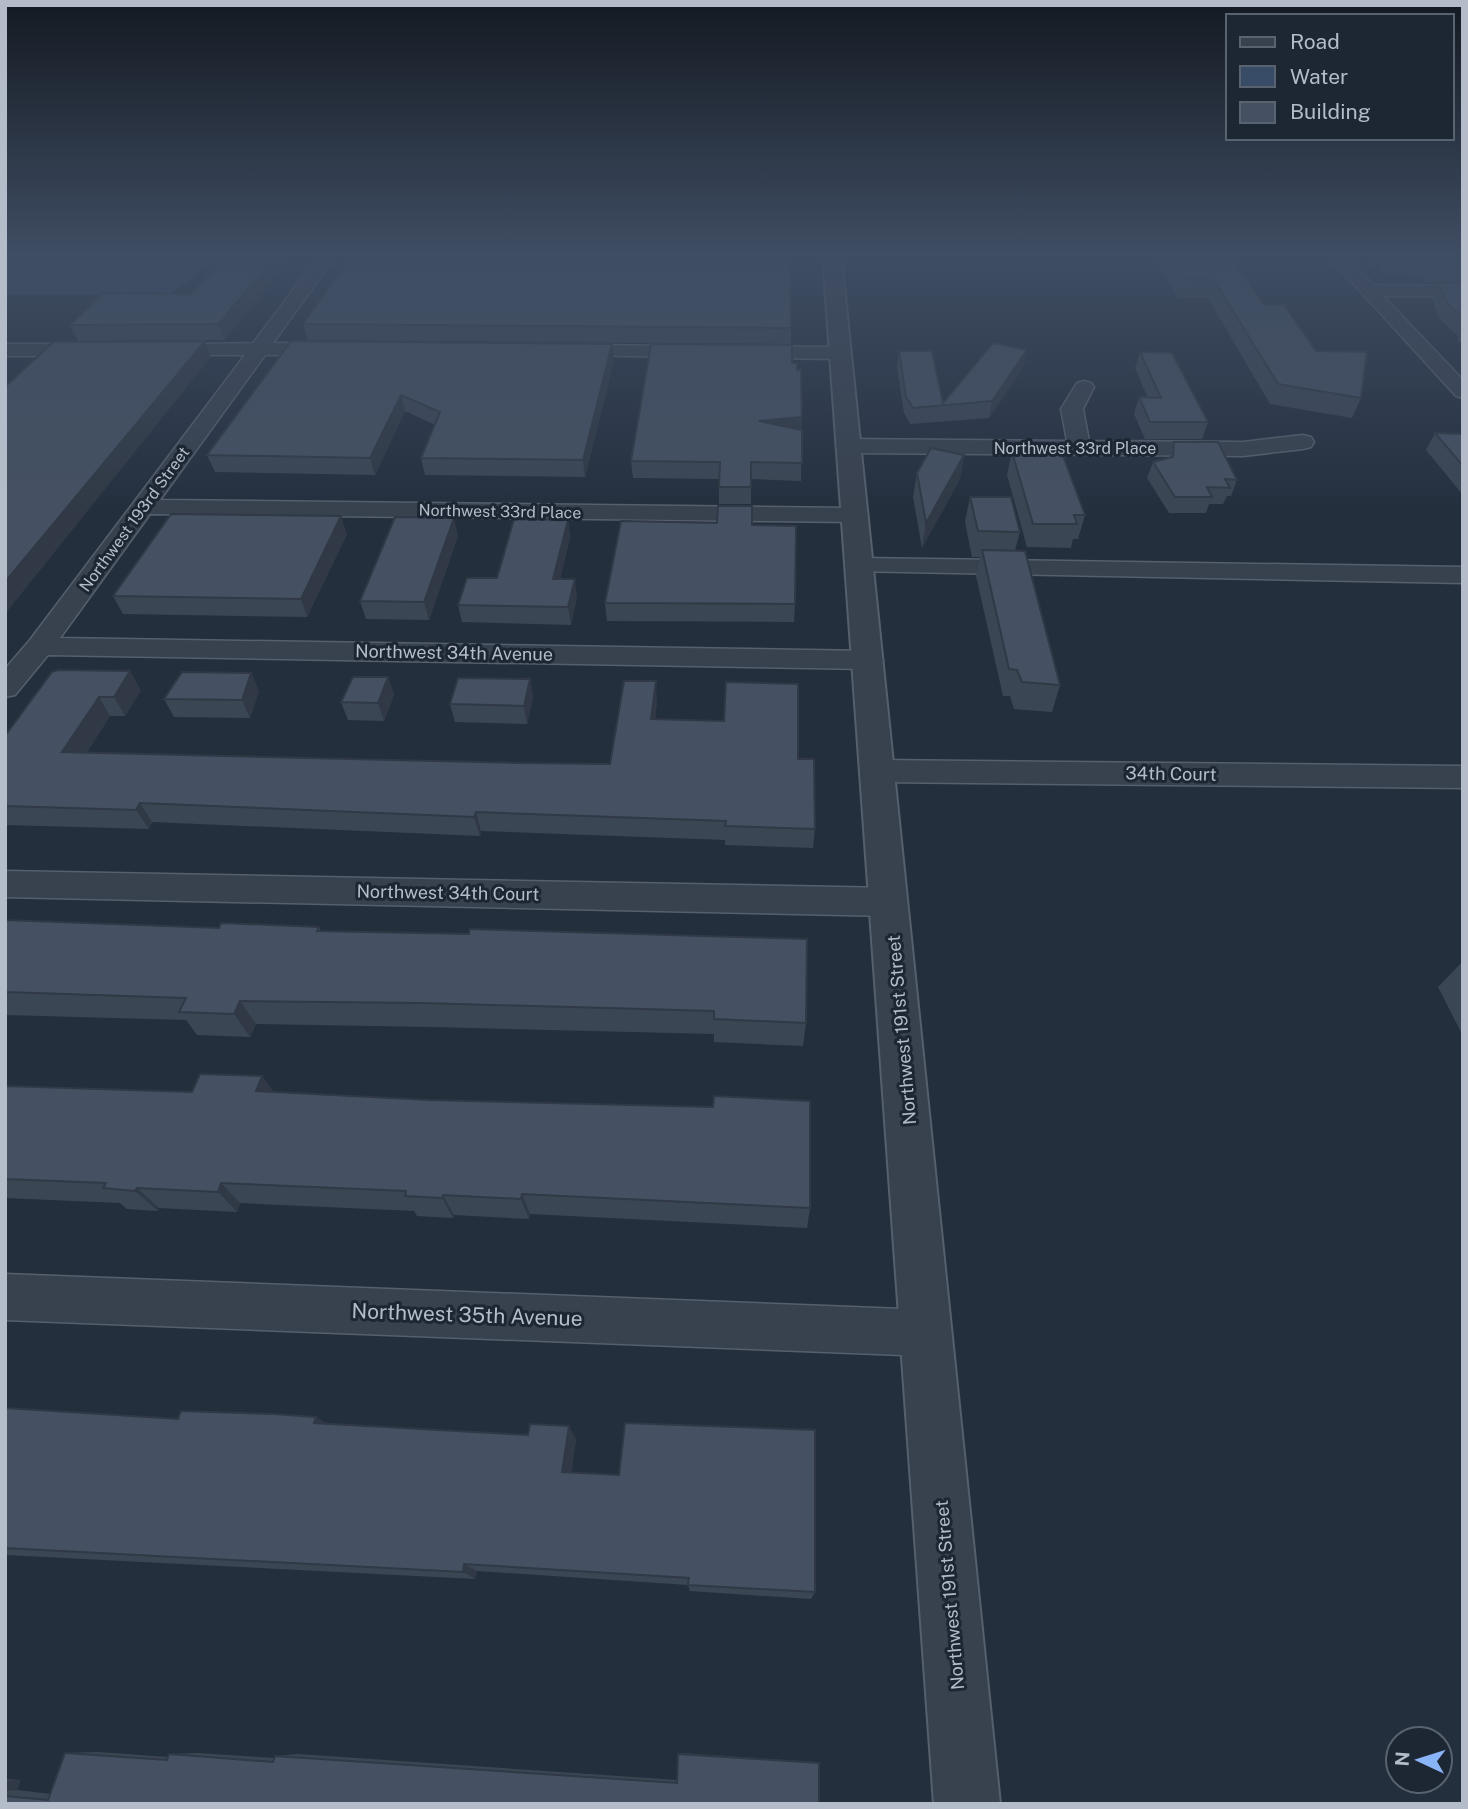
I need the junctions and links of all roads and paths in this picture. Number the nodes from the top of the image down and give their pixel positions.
1 (265, 341) edge
2 (839, 341) edge
3 (1416, 341) edge
4 (260, 348) junction
5 (106, 349) edge
6 (148, 349) edge
7 (356, 349) edge
8 (550, 351) edge
9 (840, 353) junction
10 (6, 356) edge
11 (1084, 387) dead end
12 (1463, 392) edge
13 (1303, 442) dead end
14 (847, 446) junction
15 (1079, 449) junction
16 (143, 507) junction
17 (856, 515) junction
18 (861, 566) junction
19 (1463, 575) edge
20 (40, 646) junction
21 (869, 660) junction
22 (5, 688) edge
23 (879, 771) junction
24 (1463, 777) edge
25 (5, 884) edge
26 (890, 902) junction
27 (5, 1297) edge
28 (928, 1333) junction
29 (967, 1804) edge

1 - 4 street, Northwest 193rd Street
2 - 9 street, Northwest 191st Street
3 - 12 street
4 - 6 street
4 - 7 street
4 - 16 street, Northwest 193rd Street
5 - 10 street
8 - 9 street
9 - 14 street, Northwest 191st Street
11 - 15 street
13 - 15 street, Northwest 33rd Place
14 - 15 street, Northwest 33rd Place
14 - 17 street, Northwest 191st Street
16 - 17 street, Northwest 33rd Place
16 - 20 street, Northwest 193rd Street
17 - 18 street, Northwest 191st Street
18 - 19 street
18 - 21 street, Northwest 191st Street
20 - 21 street, Northwest 34th Avenue
20 - 22 street, Northwest 193rd Street
21 - 23 street, Northwest 191st Street
23 - 24 street, 34th Court
23 - 26 street, Northwest 191st Street
25 - 26 street, Northwest 34th Court
26 - 28 street, Northwest 191st Street
27 - 28 street, Northwest 35th Avenue
28 - 29 street, Northwest 191st Street

